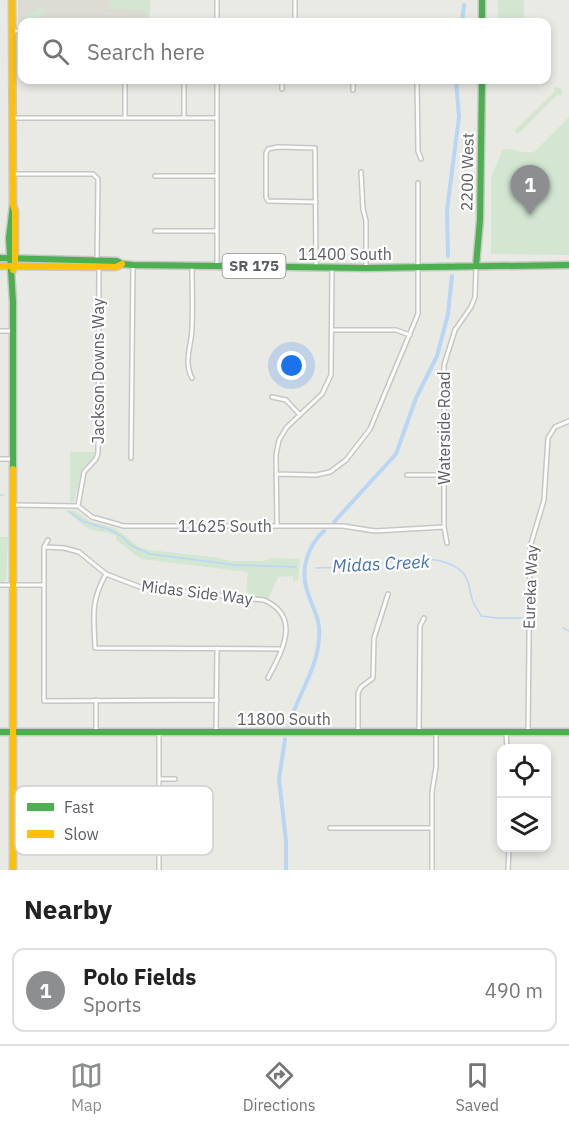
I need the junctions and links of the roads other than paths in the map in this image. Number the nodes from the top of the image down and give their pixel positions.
1 (12, 0) edge
2 (217, 0) edge
3 (295, 0) edge
4 (482, 0) edge
5 (217, 18) edge
6 (295, 18) edge
7 (482, 18) edge
8 (12, 31) junction
9 (18, 31) edge
10 (124, 84) edge
11 (184, 84) edge
12 (217, 84) edge
13 (282, 84) edge
14 (353, 84) edge
15 (417, 84) edge
16 (482, 84) edge
17 (282, 88) dead end
18 (353, 90) dead end
19 (12, 118) junction
20 (125, 118) junction
21 (184, 118) junction
22 (217, 118) junction
23 (421, 159) dead end
24 (361, 171) dead end
25 (12, 174) junction
26 (155, 176) dead end
27 (217, 176) junction
28 (418, 183) dead end
29 (315, 202) junction
30 (155, 231) dead end
31 (217, 231) junction
32 (0, 258) edge
33 (13, 264) junction
34 (98, 264) junction
35 (133, 265) junction
36 (569, 265) edge
37 (0, 266) edge
38 (192, 266) junction
39 (217, 266) junction
40 (476, 266) junction
41 (316, 267) junction
42 (418, 267) junction
43 (332, 268) junction
44 (366, 268) junction
45 (332, 330) junction
46 (0, 331) edge
47 (12, 331) junction
48 (410, 335) junction
49 (192, 378) dead end
50 (272, 397) dead end
51 (300, 415) junction
52 (569, 421) edge
53 (131, 458) dead end
54 (0, 459) edge
55 (12, 459) junction
56 (276, 474) junction
57 (407, 475) dead end
58 (444, 475) junction
59 (12, 505) junction
60 (78, 506) junction
61 (277, 526) junction
62 (444, 527) junction
63 (48, 540) dead end
64 (447, 543) dead end
65 (44, 547) junction
66 (106, 574) junction
67 (0, 585) edge
68 (12, 585) junction
69 (44, 585) junction
70 (388, 594) dead end
71 (424, 618) dead end
72 (217, 648) junction
73 (281, 649) junction
74 (268, 678) dead end
75 (96, 700) junction
76 (217, 700) junction
77 (0, 732) edge
78 (13, 732) junction
79 (358, 732) junction
80 (419, 732) junction
81 (506, 732) junction
82 (528, 732) junction
83 (569, 732) edge
84 (96, 733) junction
85 (159, 733) junction
86 (216, 733) junction
87 (436, 733) junction
88 (507, 744) edge
89 (159, 779) junction
90 (175, 779) dead end
91 (159, 786) edge
92 (330, 828) dead end
93 (432, 828) junction
94 (508, 852) edge
95 (13, 870) edge
96 (432, 870) edge
97 (508, 870) edge

1 - 8 main road
2 - 5 street
3 - 6 street
4 - 7 main road
8 - 9 street
8 - 19 main road
10 - 20 street
11 - 21 street
12 - 22 street
13 - 17 street
14 - 18 street
15 - 23 street
16 - 40 main road, 2200 West
19 - 20 street
19 - 25 main road
20 - 21 street
21 - 22 street
22 - 27 street
24 - 44 street
25 - 33 main road
25 - 34 street, Jackson Downs Way
26 - 27 street
27 - 31 street
28 - 42 street
29 - 29 street
29 - 41 street
30 - 31 street
31 - 39 street
32 - 33 main road, 11400 South / SR 175
33 - 34 main road, 11400 South / SR 175
33 - 37 main road, 11400 South / SR 175
33 - 47 main road
34 - 35 main road, 11400 South / SR 175
34 - 60 street, Jackson Downs Way
35 - 38 main road, 11400 South / SR 175
35 - 53 street
36 - 40 main road, 11400 South / SR 175
38 - 39 main road, 11400 South / SR 175
38 - 49 street
39 - 41 main road, 11400 South / SR 175
40 - 42 main road, 11400 South / SR 175
40 - 58 street, Waterside Road
41 - 43 main road, 11400 South / SR 175
42 - 44 main road, 11400 South / SR 175
42 - 48 street
43 - 44 main road, 11400 South / SR 175
43 - 45 street
45 - 48 street
45 - 51 street
46 - 47 street
47 - 55 main road
48 - 56 street
50 - 51 street
51 - 56 street
52 - 82 street, Eureka Way
54 - 55 street
55 - 59 main road
56 - 61 street
57 - 58 street
58 - 62 street, Waterside Road
59 - 60 street, 11625 South
59 - 68 main road
60 - 61 street, 11625 South
61 - 62 street, 11625 South
62 - 64 street, Waterside Road
63 - 65 street
65 - 66 street, Midas Side Way
65 - 69 street
66 - 72 street
66 - 73 street, Midas Side Way
67 - 68 street
68 - 69 street
68 - 78 main road
69 - 75 street
70 - 79 street
71 - 80 street
72 - 73 street
72 - 76 street
73 - 74 street
75 - 76 street
75 - 84 street
76 - 86 street
77 - 78 main road, 11800 South
78 - 84 main road, 11800 South
78 - 95 main road
79 - 80 main road, 11800 South
79 - 86 main road, 11800 South
80 - 87 main road, 11800 South
81 - 82 main road, 11800 South
81 - 87 main road, 11800 South
81 - 88 street
82 - 83 main road, 11800 South
84 - 85 main road, 11800 South
85 - 86 main road, 11800 South
85 - 89 street
87 - 93 street
89 - 90 street
89 - 91 street
92 - 93 street
93 - 96 street
94 - 97 street

